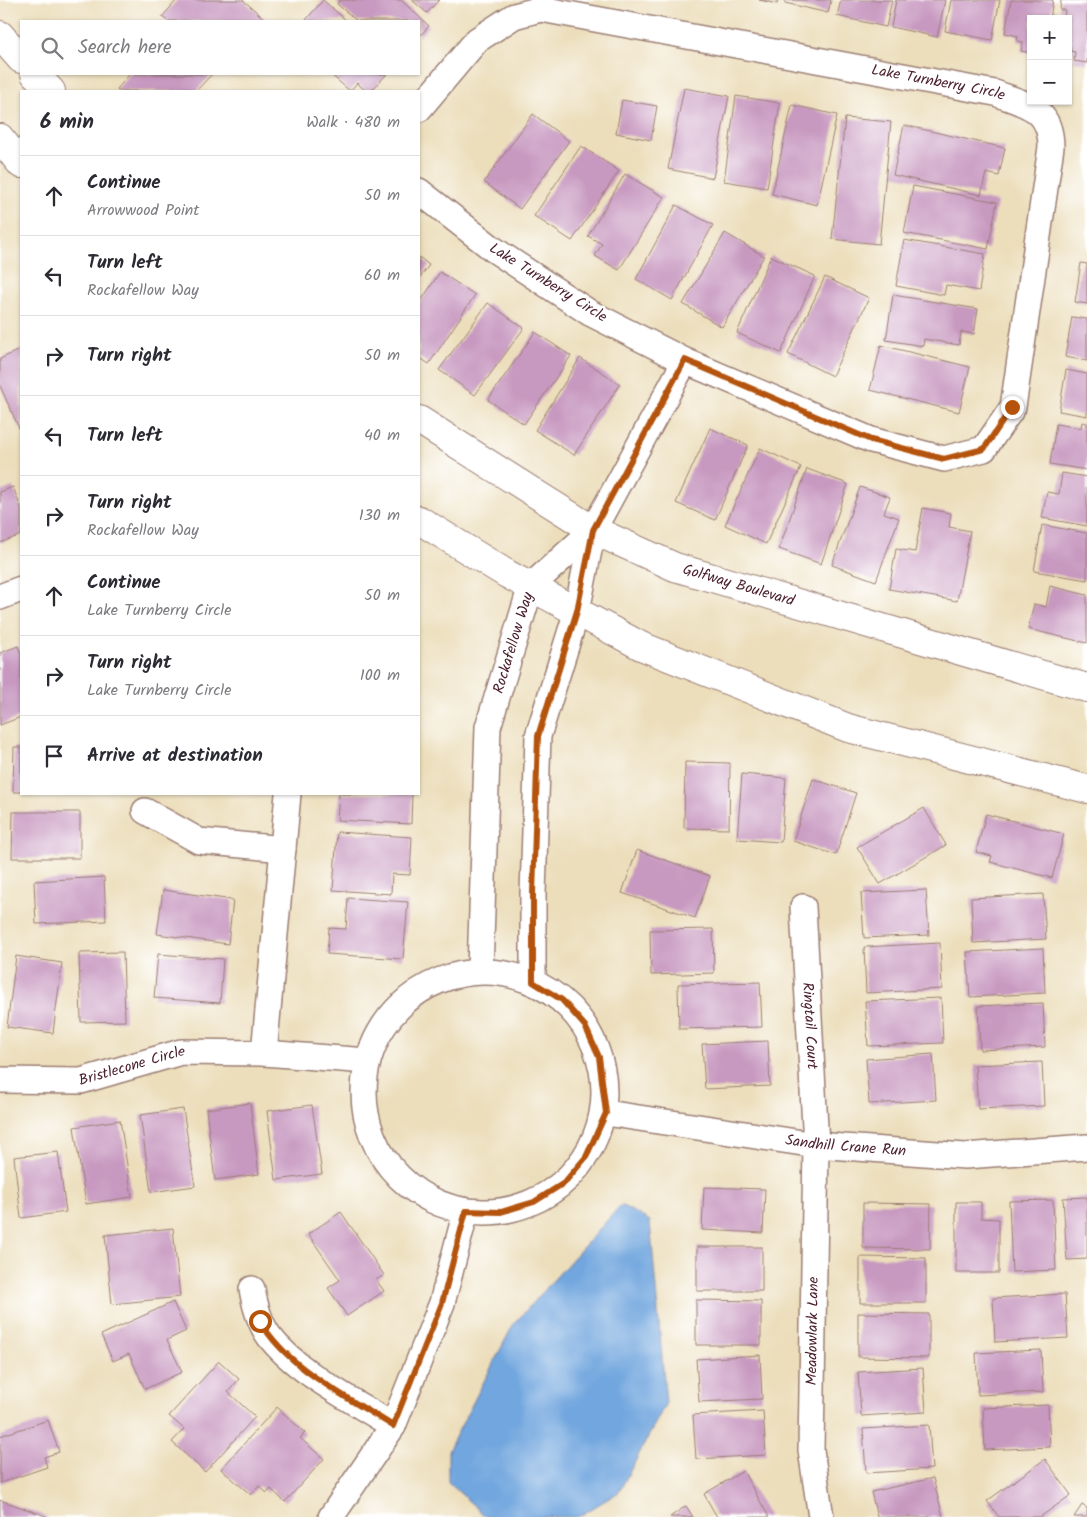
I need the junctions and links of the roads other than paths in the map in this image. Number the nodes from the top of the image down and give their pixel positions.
1 (0, 35) edge
2 (20, 58) edge
3 (36, 75) edge
4 (49, 90) edge
5 (420, 108) edge
6 (0, 138) edge
7 (20, 163) edge
8 (420, 193) edge
9 (685, 360) junction
10 (420, 421) edge
11 (420, 521) edge
12 (593, 530) junction
13 (531, 586) junction
14 (20, 589) edge
15 (0, 597) edge
16 (577, 611) junction
17 (1087, 688) edge
18 (1087, 789) edge
19 (288, 795) edge
20 (145, 811) dead end
21 (283, 849) junction
22 (803, 907) dead end
23 (480, 971) junction
24 (533, 982) junction
25 (264, 1052) junction
26 (367, 1061) junction
27 (0, 1080) edge
28 (606, 1113) junction
29 (816, 1145) junction
30 (1087, 1147) edge
31 (466, 1211) junction
32 (252, 1290) dead end
33 (393, 1426) junction
34 (331, 1517) edge
35 (821, 1517) edge

1 - 2 street
3 - 4 street
5 - 9 street, Lake Turnberry Circle
6 - 7 street
8 - 9 street, Lake Turnberry Circle
9 - 12 street
10 - 12 street, Golfway Boulevard
11 - 13 street
12 - 13 street, Rockafellow Way
12 - 16 street
12 - 17 street, Golfway Boulevard
13 - 16 street
13 - 23 street, Rockafellow Way
14 - 15 street
16 - 18 street
16 - 24 street
19 - 21 street
20 - 21 street
21 - 25 street
22 - 29 street, Ringtail Court
23 - 24 street
23 - 26 street
24 - 28 street
25 - 26 street, Bristlecone Circle
25 - 27 street, Bristlecone Circle
26 - 31 street
28 - 29 street, Sandhill Crane Run
28 - 31 street
29 - 30 street, Sandhill Crane Run
29 - 35 street, Meadowlark Lane
31 - 33 street
32 - 33 street
33 - 34 street

